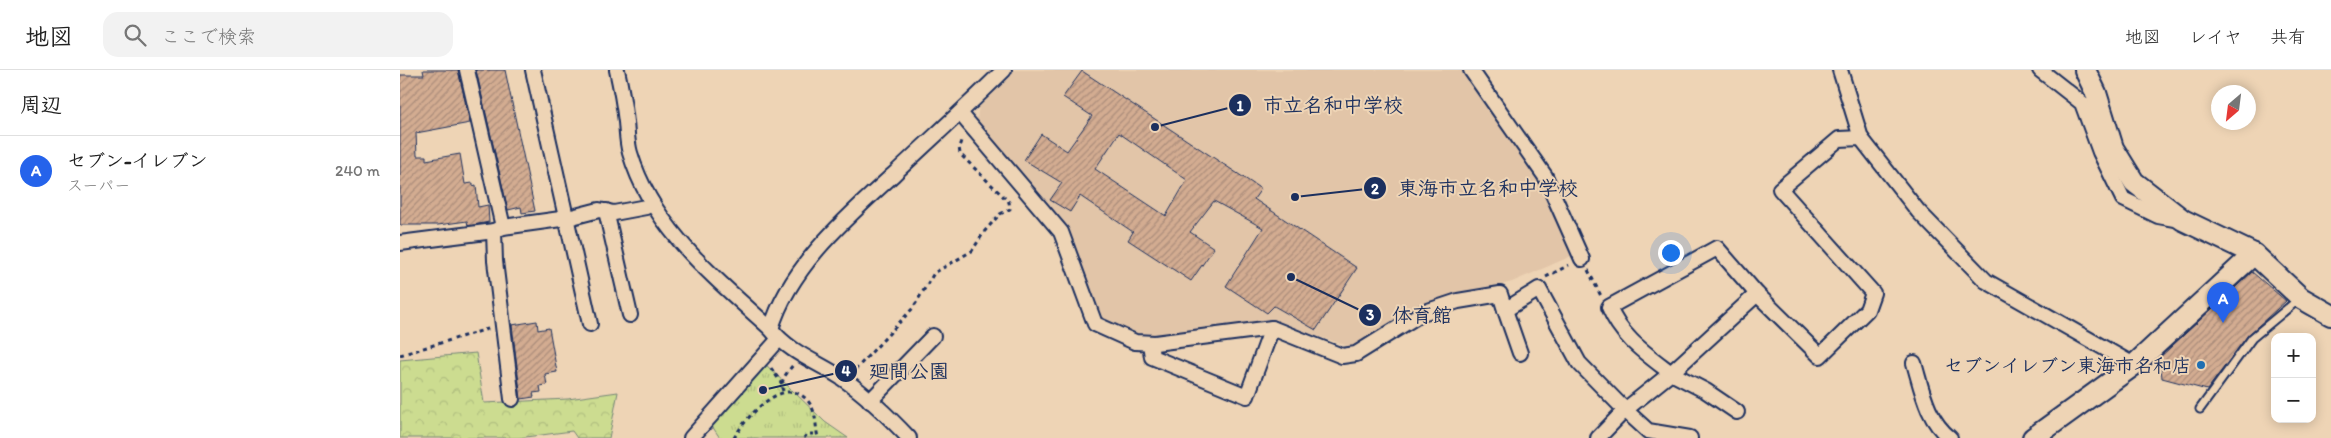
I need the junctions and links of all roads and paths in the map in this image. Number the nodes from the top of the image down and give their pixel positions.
1 (467, 70) edge
2 (533, 70) edge
3 (617, 70) edge
4 (1004, 70) edge
5 (1471, 70) edge
6 (1840, 70) edge
7 (2040, 70) edge
8 (2085, 70) edge
9 (960, 113) junction
10 (970, 125) junction
11 (1861, 138) junction
12 (652, 203) junction
13 (606, 211) junction
14 (568, 218) junction
15 (2183, 220) junction
16 (499, 229) junction
17 (400, 243) edge
18 (2254, 254) junction
19 (1582, 259) junction
20 (1542, 278) dead end
21 (1757, 294) junction
22 (1601, 297) dead end
23 (2301, 298) junction
24 (1505, 310) junction
25 (630, 315) dead end
26 (2331, 315) edge
27 (590, 324) dead end
28 (503, 325) junction
29 (1272, 328) junction
30 (775, 334) junction
31 (933, 336) dead end
32 (1150, 343) junction
33 (1520, 353) dead end
34 (400, 355) edge
35 (797, 360) dead end
36 (774, 361) dead end
37 (786, 361) dead end
38 (1914, 363) dead end
39 (2134, 366) junction
40 (792, 367) junction
41 (797, 370) dead end
42 (1671, 373) junction
43 (846, 381) junction
44 (782, 384) junction
45 (783, 391) junction
46 (512, 399) dead end
47 (870, 401) junction
48 (2200, 409) dead end
49 (1625, 410) junction
50 (1737, 412) dead end
51 (818, 436) edge
52 (691, 438) edge
53 (734, 438) edge
54 (804, 438) edge
55 (909, 438) edge
56 (1598, 438) edge
57 (1690, 438) edge
58 (1950, 438) edge
59 (2033, 438) edge

1 - 16 street
2 - 14 street
3 - 12 street
4 - 9 street
5 - 19 street
6 - 11 street
7 - 15 street
8 - 15 street
9 - 10 street
9 - 30 street
10 - 32 street
10 - 43 path
11 - 21 street
11 - 39 street
12 - 13 street
12 - 30 street
13 - 14 street
13 - 25 street
14 - 16 street
14 - 27 street
15 - 18 street
16 - 17 street
16 - 28 street
18 - 23 street
18 - 39 street
19 - 20 path
19 - 22 path
21 - 42 street
21 - 42 street
23 - 26 street
23 - 48 lane
24 - 29 street
24 - 33 street
24 - 49 street
28 - 34 path
28 - 46 street
29 - 32 street
29 - 32 street
30 - 43 street
30 - 52 street
31 - 47 street
35 - 40 path
36 - 44 path
37 - 40 path
38 - 58 street
39 - 59 street
40 - 41 path
40 - 44 path
42 - 49 street
42 - 50 street
43 - 47 street
44 - 45 path
45 - 51 path
45 - 53 path
47 - 55 street
49 - 56 street
49 - 57 street
51 - 54 path

